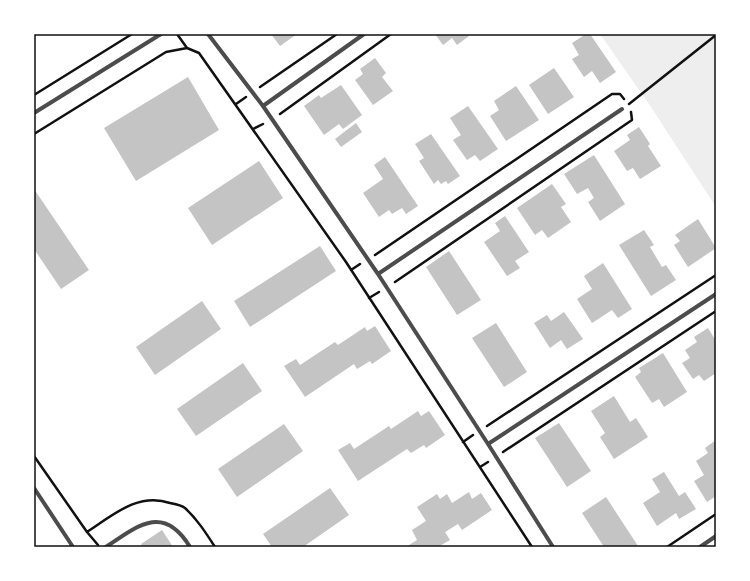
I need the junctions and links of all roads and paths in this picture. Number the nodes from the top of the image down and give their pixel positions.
1 (132, 34) edge
2 (161, 34) edge
3 (177, 34) edge
4 (208, 34) edge
5 (337, 34) edge
6 (364, 34) edge
7 (391, 34) edge
8 (716, 35) edge
9 (187, 48) junction
10 (252, 92) junction
11 (612, 94) dead end
12 (34, 95) edge
13 (262, 106) junction
14 (622, 109) joint
15 (34, 113) edge
16 (272, 120) junction
17 (632, 120) dead end
18 (34, 134) edge
19 (367, 260) junction
20 (378, 274) junction
21 (716, 276) edge
22 (386, 288) junction
23 (716, 294) edge
24 (716, 310) edge
25 (479, 431) junction
26 (488, 444) junction
27 (34, 456) edge
28 (496, 457) junction
29 (34, 488) edge
30 (716, 514) edge
31 (716, 536) edge
32 (74, 547) edge
33 (99, 547) edge
34 (106, 547) edge
35 (190, 547) edge
36 (532, 547) edge
37 (553, 547) edge
38 (667, 547) edge
39 (700, 547) edge

1 - 12 path
2 - 15 street
3 - 9 path
4 - 10 street
5 - 10 path
6 - 13 street
7 - 16 path
8 - 14 path
9 - 18 path
9 - 36 path
10 - 13 street
11 - 19 path
13 - 16 street
14 - 20 street
16 - 19 street
17 - 22 path
19 - 20 street
20 - 22 street
21 - 25 path
22 - 25 street
23 - 26 street
24 - 28 path
25 - 26 street
26 - 28 street
27 - 33 path
28 - 37 street
29 - 32 street
30 - 38 path
31 - 39 street
34 - 35 street

